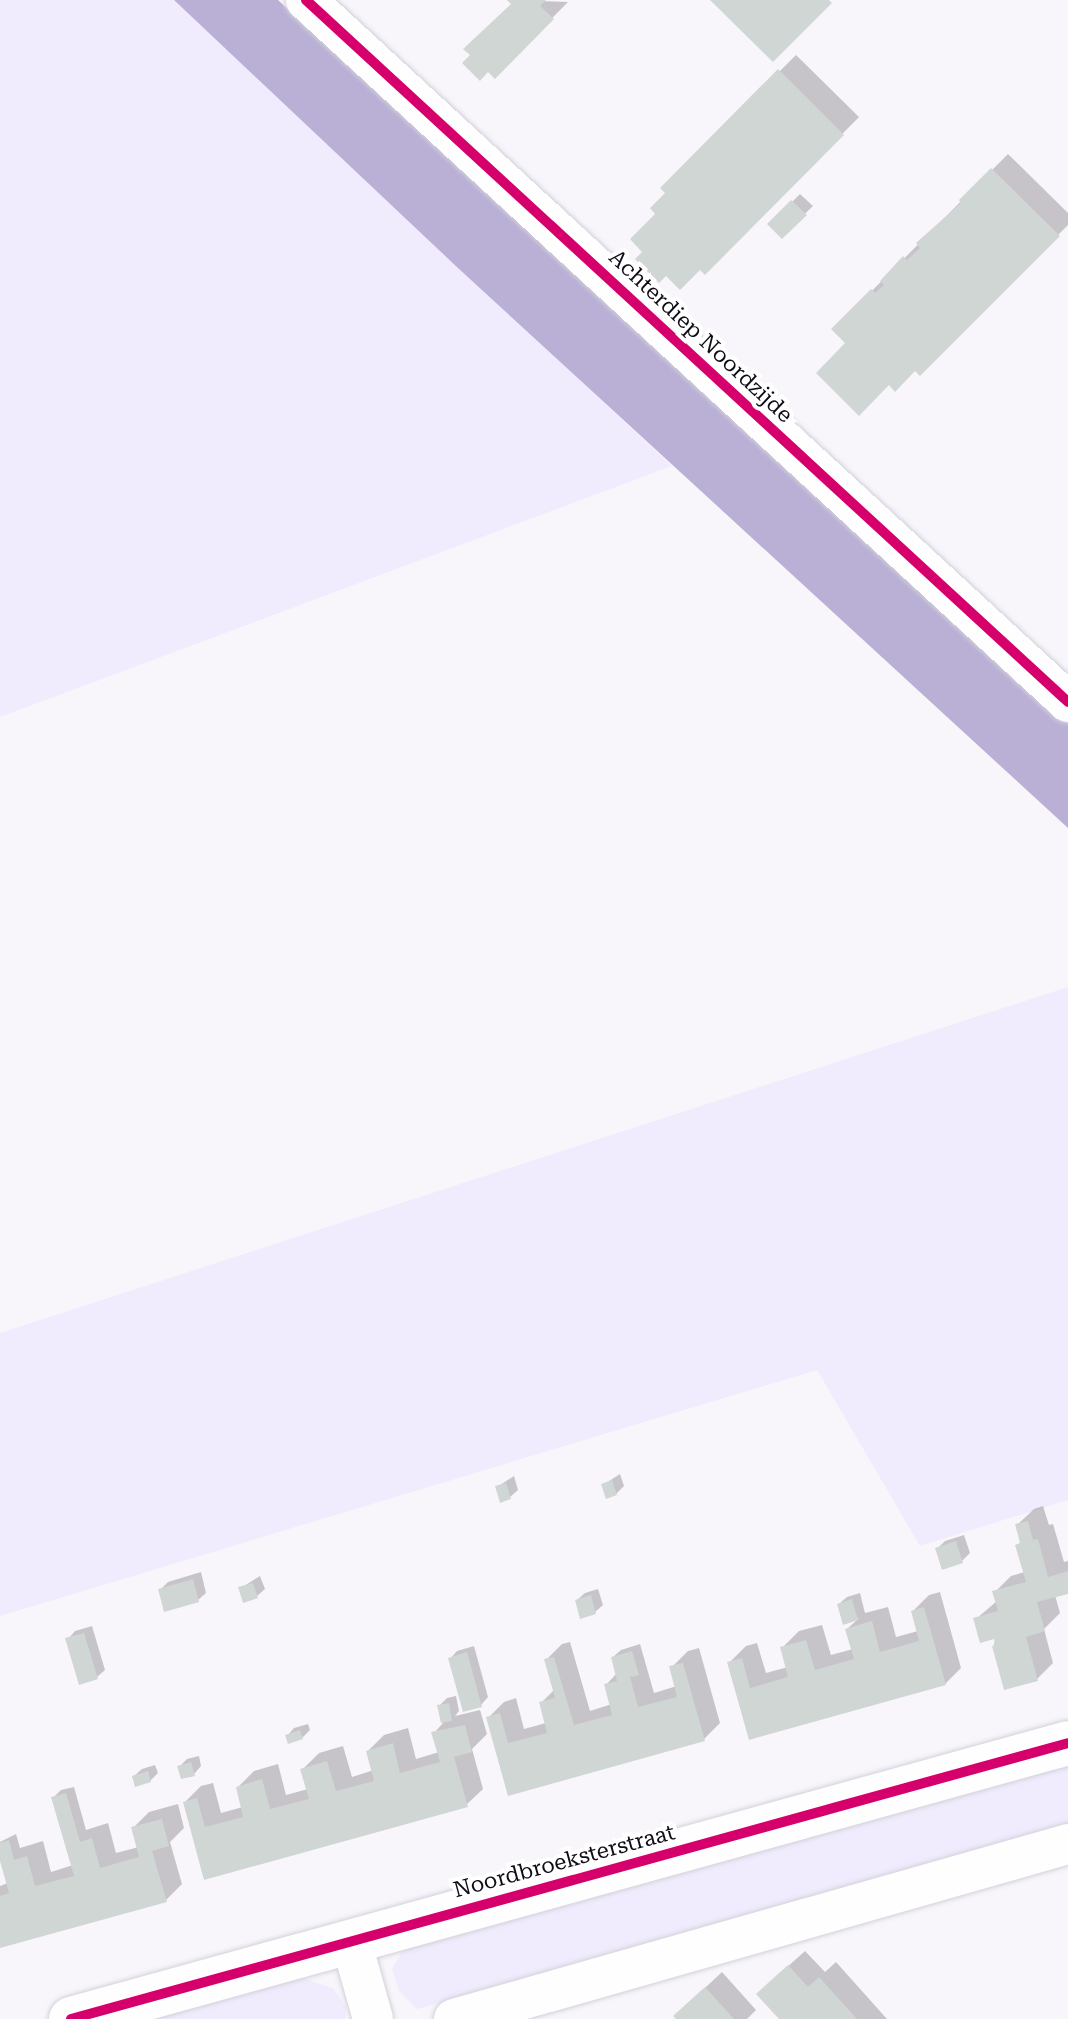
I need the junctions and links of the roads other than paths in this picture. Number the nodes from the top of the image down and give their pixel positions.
1 (306, 0) edge
2 (1068, 702) edge
3 (1068, 1743) edge
4 (1068, 1844) edge
5 (351, 1941) junction
6 (71, 2019) edge
7 (373, 2019) edge
8 (454, 2019) edge

1 - 2 street, Achterdiep Noordzijde
3 - 5 street, Noordbroeksterstraat
4 - 8 street
5 - 6 street, Noordbroeksterstraat
5 - 7 street

